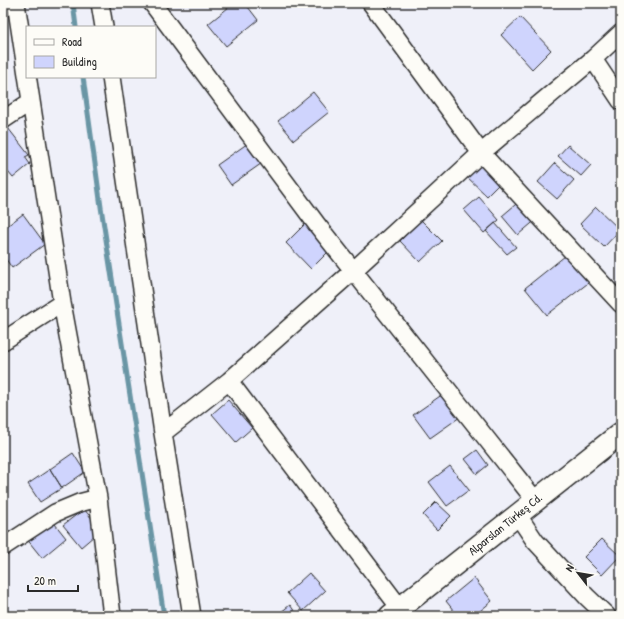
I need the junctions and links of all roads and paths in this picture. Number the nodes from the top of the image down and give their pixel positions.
1 (16, 3) edge
2 (100, 3) edge
3 (152, 3) edge
4 (378, 6) edge
5 (104, 26) edge
6 (621, 33) edge
7 (592, 58) junction
8 (26, 74) edge
9 (27, 78) edge
10 (111, 78) edge
11 (621, 101) edge
12 (30, 102) junction
13 (3, 120) edge
14 (481, 153) junction
15 (354, 270) junction
16 (62, 303) junction
17 (621, 304) edge
18 (3, 341) edge
19 (229, 381) junction
20 (163, 433) junction
21 (621, 433) edge
22 (98, 498) junction
23 (535, 500) junction
24 (518, 514) junction
25 (3, 547) edge
26 (398, 614) edge
27 (112, 616) edge
28 (192, 616) edge
29 (607, 616) edge

1 - 8 street
2 - 5 street
3 - 15 street
4 - 14 street
6 - 7 street
7 - 11 street
7 - 14 street
9 - 12 street
10 - 20 street
12 - 13 street
12 - 16 street
14 - 15 street
14 - 17 street
15 - 19 street
15 - 23 street
16 - 18 street
16 - 22 street
19 - 20 street
19 - 26 street
20 - 28 street
21 - 23 street, Alparslan Türkeş Cd.
22 - 25 street
22 - 27 street
23 - 24 street, Alparslan Türkeş Cd.
24 - 26 street, Alparslan Türkeş Cd.
24 - 29 street

